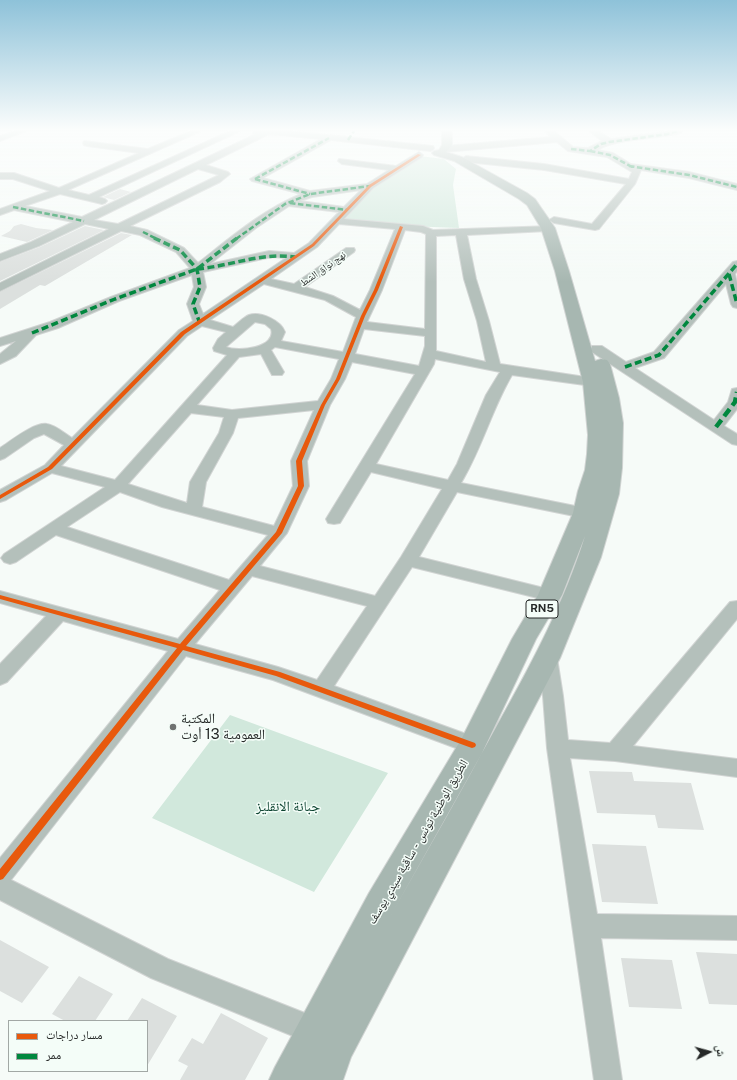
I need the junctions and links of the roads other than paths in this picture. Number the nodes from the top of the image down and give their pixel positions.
1 (31, 181) edge
2 (80, 181) edge
3 (97, 181) edge
4 (127, 181) edge
5 (163, 181) edge
6 (214, 181) edge
7 (264, 181) edge
8 (377, 181) edge
9 (497, 181) edge
10 (628, 181) edge
11 (715, 181) edge
12 (632, 182) joint
13 (117, 186) junction
14 (370, 186) junction
15 (737, 187) edge
16 (59, 190) junction
17 (144, 190) junction
18 (310, 194) junction
19 (90, 198) junction
20 (0, 200) edge
21 (288, 203) junction
22 (118, 204) junction
23 (16, 206) junction
24 (347, 210) junction
25 (0, 212) edge
26 (84, 221) junction
27 (337, 221) junction
28 (551, 224) junction
29 (401, 227) junction
30 (119, 228) junction
31 (461, 232) junction
32 (431, 233) junction
33 (350, 250) dead end
34 (297, 257) junction
35 (0, 258) edge
36 (737, 264) edge
37 (198, 269) junction
38 (729, 274) junction
39 (263, 280) junction
40 (0, 288) edge
41 (296, 288) junction
42 (737, 304) edge
43 (362, 320) junction
44 (199, 321) junction
45 (235, 331) junction
46 (32, 333) junction
47 (430, 333) junction
48 (0, 342) edge
49 (268, 346) junction
50 (597, 349) junction
51 (236, 353) junction
52 (430, 354) junction
53 (347, 357) junction
54 (0, 360) edge
55 (625, 367) junction
56 (501, 369) junction
57 (277, 372) dead end
58 (423, 372) junction
59 (592, 382) junction
60 (737, 392) edge
61 (323, 405) junction
62 (188, 408) junction
63 (232, 414) junction
64 (716, 427) junction
65 (737, 441) edge
66 (72, 444) junction
67 (0, 455) edge
68 (366, 466) junction
69 (50, 468) junction
70 (118, 486) junction
71 (452, 486) junction
72 (0, 497) edge
73 (194, 510) junction
74 (584, 513) junction
75 (334, 519) dead end
76 (55, 529) junction
77 (279, 533) junction
78 (10, 558) dead end
79 (408, 560) junction
80 (249, 569) junction
81 (232, 588) junction
82 (550, 595) junction
83 (0, 597) edge
84 (379, 603) junction
85 (737, 608) edge
86 (59, 614) junction
87 (181, 648) junction
88 (547, 658) junction
89 (0, 677) edge
90 (322, 689) junction
91 (472, 745) junction
92 (558, 748) junction
93 (615, 752) junction
94 (737, 768) edge
95 (0, 876) edge
96 (0, 887) edge
97 (586, 926) junction
98 (737, 928) edge
99 (315, 1031) junction
100 (288, 1080) edge
101 (324, 1080) edge
102 (608, 1080) edge

1 - 16 street
2 - 16 street
3 - 13 street
4 - 13 street
5 - 17 street
6 - 30 street
7 - 18 street
8 - 14 street
9 - 28 main road, الطريق الوطنية تونس - ساقية سيدي يوسف / RN5
10 - 12 street
11 - 15 street
12 - 28 street
13 - 17 street
13 - 19 street
14 - 18 street
14 - 24 street
16 - 19 street
16 - 23 street
17 - 22 street
18 - 21 street
19 - 22 street
20 - 23 street
21 - 24 street
21 - 37 street
22 - 26 street
23 - 25 street
23 - 26 street
24 - 27 street
26 - 30 street
26 - 35 street
27 - 29 street
27 - 34 street
28 - 31 street
28 - 50 main road, الطريق الوطنية تونس - ساقية سيدي يوسف / RN5
28 - 59 main road, الطريق الوطنية تونس - ساقية سيدي يوسف / RN5
29 - 32 street
29 - 43 street
30 - 37 street
30 - 40 street
31 - 32 street
31 - 56 street
32 - 47 street
33 - 41 street, نهج نواق الشط
34 - 37 street
34 - 39 street
36 - 38 street
37 - 44 street
37 - 46 street
38 - 42 street
38 - 55 street
39 - 41 street
39 - 44 street
41 - 43 street
43 - 47 street
43 - 53 street
44 - 45 street
44 - 66 street
45 - 49 street
45 - 51 street
46 - 48 street
46 - 54 street
47 - 52 street
49 - 51 street
49 - 53 street
49 - 57 street
50 - 55 street
50 - 88 main road, الطريق الوطنية تونس - ساقية سيدي يوسف / RN5
51 - 62 street
52 - 56 street
52 - 58 street
53 - 58 street
53 - 61 street
55 - 64 street
56 - 59 street
56 - 71 street
58 - 68 street
59 - 74 main road, الطريق الوطنية تونس - ساقية سيدي يوسف / RN5
60 - 64 street
61 - 63 street
61 - 77 street
62 - 63 street
62 - 70 street
63 - 73 street
64 - 65 street
66 - 67 street
66 - 69 street
68 - 71 street
68 - 75 street
69 - 70 street
69 - 72 street
70 - 73 street
70 - 76 street
71 - 74 street
71 - 79 street
73 - 77 street
74 - 82 main road, الطريق الوطنية تونس - ساقية سيدي يوسف / RN5
76 - 78 street
76 - 81 street
77 - 80 street
79 - 82 street
79 - 84 street
80 - 81 street
80 - 84 street
81 - 87 street
82 - 91 main road, الطريق الوطنية تونس - ساقية سيدي يوسف / RN5
83 - 86 street
84 - 90 street
85 - 93 street
86 - 87 street
86 - 89 street
87 - 90 street
87 - 95 street
88 - 92 street
88 - 101 main road, الطريق الوطنية تونس - ساقية سيدي يوسف / RN5
90 - 91 street
91 - 99 main road, الطريق الوطنية تونس - ساقية سيدي يوسف / RN5
92 - 93 street
92 - 97 street
93 - 94 street
96 - 99 street
97 - 98 street
97 - 102 street
99 - 100 main road, الطريق الوطنية تونس - ساقية سيدي يوسف / RN5

